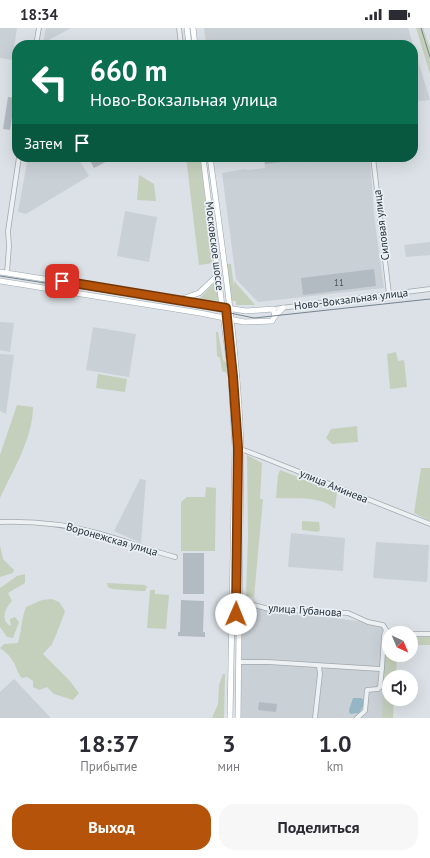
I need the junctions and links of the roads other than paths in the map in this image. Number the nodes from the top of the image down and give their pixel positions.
1 (38, 28) edge
2 (179, 28) edge
3 (189, 28) edge
4 (193, 28) edge
5 (37, 40) edge
6 (180, 40) edge
7 (190, 40) edge
8 (194, 40) edge
9 (18, 162) edge
10 (204, 162) edge
11 (209, 162) edge
12 (209, 162) edge
13 (374, 162) edge
14 (0, 272) edge
15 (7, 273) junction
16 (220, 273) junction
17 (0, 281) edge
18 (430, 289) edge
19 (389, 294) junction
20 (179, 300) junction
21 (226, 308) junction
22 (283, 308) junction
23 (273, 309) junction
24 (275, 317) junction
25 (227, 319) junction
26 (239, 449) junction
27 (0, 522) edge
28 (430, 524) edge
29 (175, 557) dead end
30 (238, 600) junction
31 (384, 626) edge
32 (418, 634) edge
33 (430, 634) edge
34 (235, 644) junction
35 (239, 662) junction
36 (382, 662) edge
37 (319, 666) junction
38 (382, 668) junction
39 (230, 718) edge
40 (238, 718) edge
41 (315, 718) edge
42 (357, 718) edge

1 - 5 street
2 - 6 street
3 - 7 main road
4 - 8 main road
9 - 15 street
10 - 16 main road, Московское шоссе
11 - 16 main road, Московское шоссе
12 - 21 main road, Московское шоссе
13 - 19 street, Силовая улица
14 - 15 main road, Ново-Вокзальная улица
15 - 20 main road, Ново-Вокзальная улица
16 - 20 main road
16 - 21 main road, Московское шоссе
17 - 25 main road
18 - 19 street, Ново-Вокзальная улица
19 - 22 street, Ново-Вокзальная улица
20 - 21 main road, Ново-Вокзальная улица
21 - 23 main road, Ново-Вокзальная улица
21 - 25 main road, Московское шоссе
22 - 23 street, Ново-Вокзальная улица
22 - 24 main road
23 - 24 main road
24 - 25 main road
25 - 26 main road, Московское шоссе
25 - 34 main road, Московское шоссе
26 - 28 street, улица Аминева
26 - 30 main road, Московское шоссе
27 - 29 street, Воронежская улица
30 - 31 street, улица Губанова
30 - 34 main road, Московское шоссе
32 - 33 street
34 - 35 main road, Московское шоссе
34 - 39 main road, Московское шоссе
35 - 37 street
35 - 40 main road, Московское шоссе
36 - 38 street
37 - 38 street
37 - 41 street
38 - 42 street

